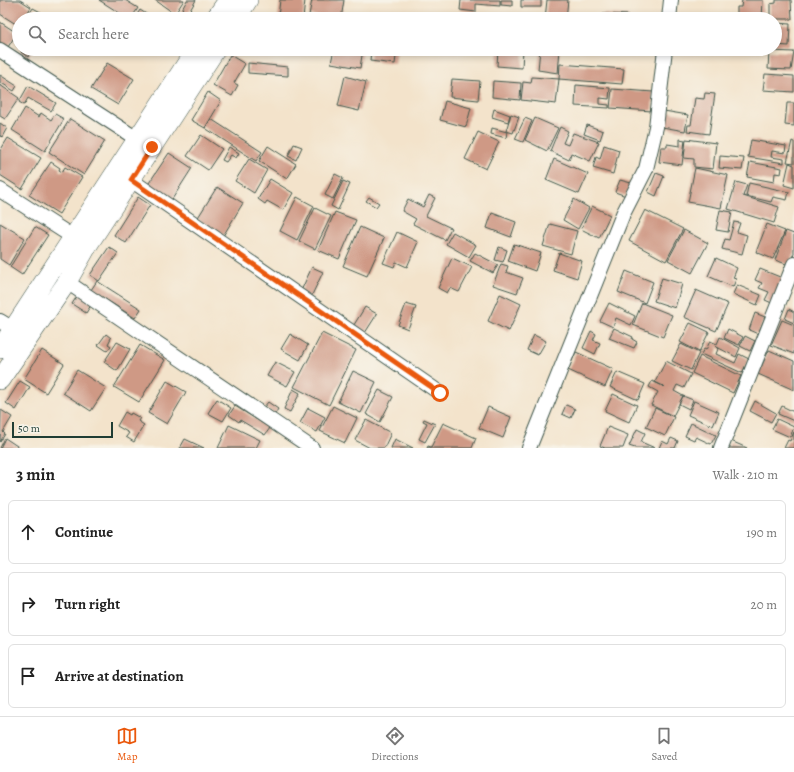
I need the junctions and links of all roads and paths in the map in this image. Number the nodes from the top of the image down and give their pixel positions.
1 (228, 0) edge
2 (248, 0) edge
3 (671, 0) edge
4 (220, 12) edge
5 (240, 12) edge
6 (670, 12) edge
7 (0, 50) edge
8 (191, 56) edge
9 (211, 56) edge
10 (664, 56) edge
11 (137, 139) junction
12 (131, 180) junction
13 (0, 190) edge
14 (73, 237) junction
15 (794, 264) edge
16 (67, 282) junction
17 (6, 325) edge
18 (0, 349) edge
19 (0, 380) edge
20 (440, 393) dead end
21 (312, 448) edge
22 (529, 448) edge
23 (721, 448) edge

1 - 4 main road
2 - 5 main road
3 - 6 street
7 - 11 street
8 - 11 main road
9 - 12 main road
10 - 22 street
11 - 14 main road
12 - 16 main road
12 - 20 street
13 - 14 street
14 - 17 main road
15 - 23 street
16 - 19 main road
16 - 21 street
17 - 18 main road

